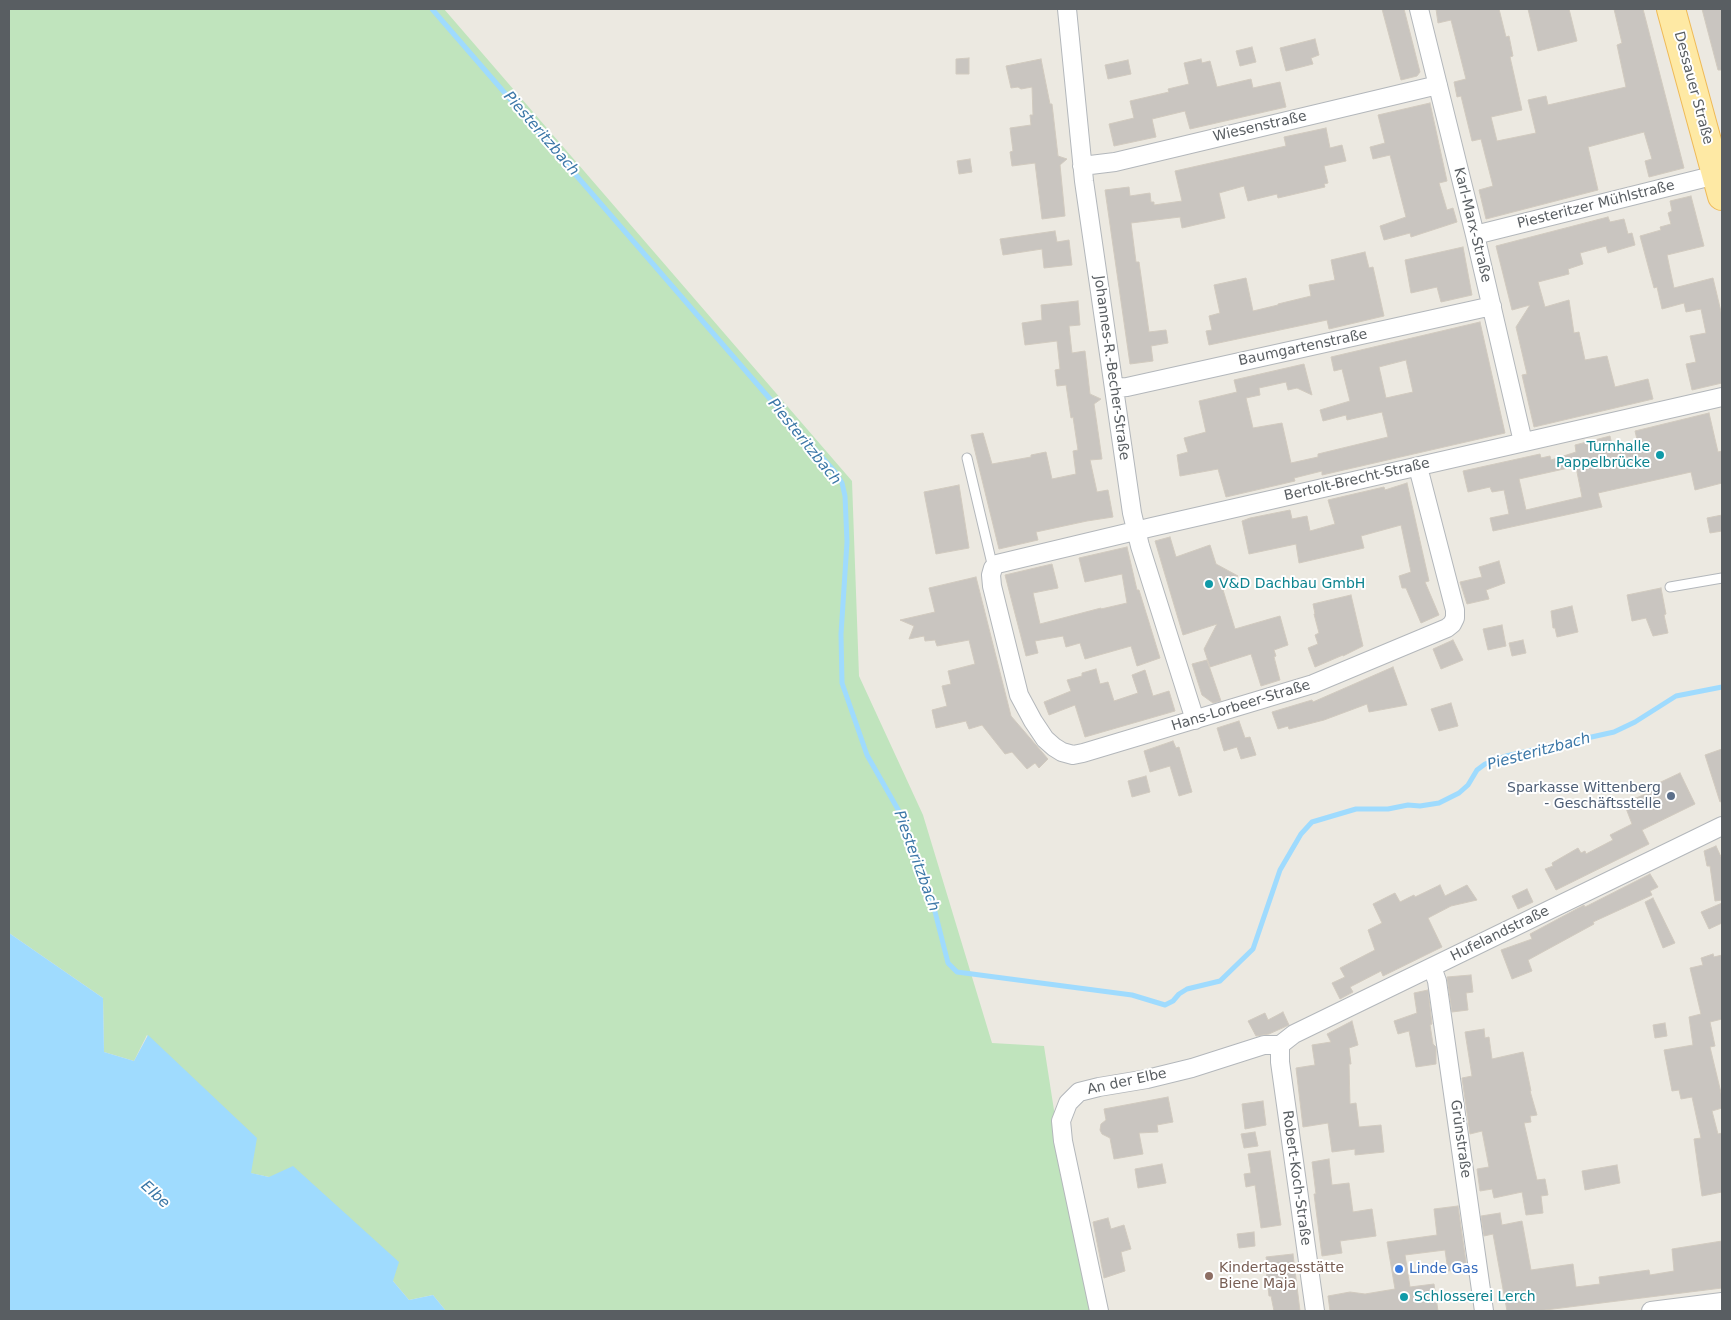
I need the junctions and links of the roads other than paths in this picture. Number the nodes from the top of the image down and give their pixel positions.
1 (1067, 9) edge
2 (1419, 9) edge
3 (1671, 9) edge
4 (1438, 85) junction
5 (1082, 166) junction
6 (1719, 186) edge
7 (1475, 235) junction
8 (1492, 306) junction
9 (1114, 388) junction
10 (1722, 397) edge
11 (1523, 442) junction
12 (967, 458) dead end
13 (1418, 467) junction
14 (1136, 531) junction
15 (993, 568) junction
16 (1722, 578) edge
17 (1670, 587) dead end
18 (1195, 720) junction
19 (1722, 826) edge
20 (1432, 967) junction
21 (1280, 1045) junction
22 (1722, 1302) edge
23 (1099, 1311) edge
24 (1315, 1311) edge
25 (1484, 1311) edge
26 (1651, 1311) edge

1 - 5 street, Johannes-R.-Becher-Straße
2 - 4 street, Karl-Marx-Straße
3 - 6 main road, Dessauer Straße
4 - 5 street, Wiesenstraße
4 - 7 street, Karl-Marx-Straße
5 - 9 street, Johannes-R.-Becher-Straße
6 - 7 street, Piesteritzer Mühlstraße
7 - 8 street, Karl-Marx-Straße
8 - 9 street, Baumgartenstraße
8 - 11 street, Karl-Marx-Straße
9 - 14 street, Johannes-R.-Becher-Straße
10 - 11 street, Bertolt-Brecht-Straße
11 - 13 street, Bertolt-Brecht-Straße
12 - 15 lane
13 - 14 street, Bertolt-Brecht-Straße
13 - 18 street, Hans-Lorbeer-Straße
14 - 15 street, Bertolt-Brecht-Straße
14 - 18 street, Johannes-R.-Becher-Straße
15 - 18 street, Hans-Lorbeer-Straße
16 - 17 lane
19 - 20 street, Hufelandstraße
20 - 21 street, Hufelandstraße
20 - 25 street, Grünstraße
21 - 23 street, An der Elbe
21 - 24 street, Robert-Koch-Straße
22 - 26 street

